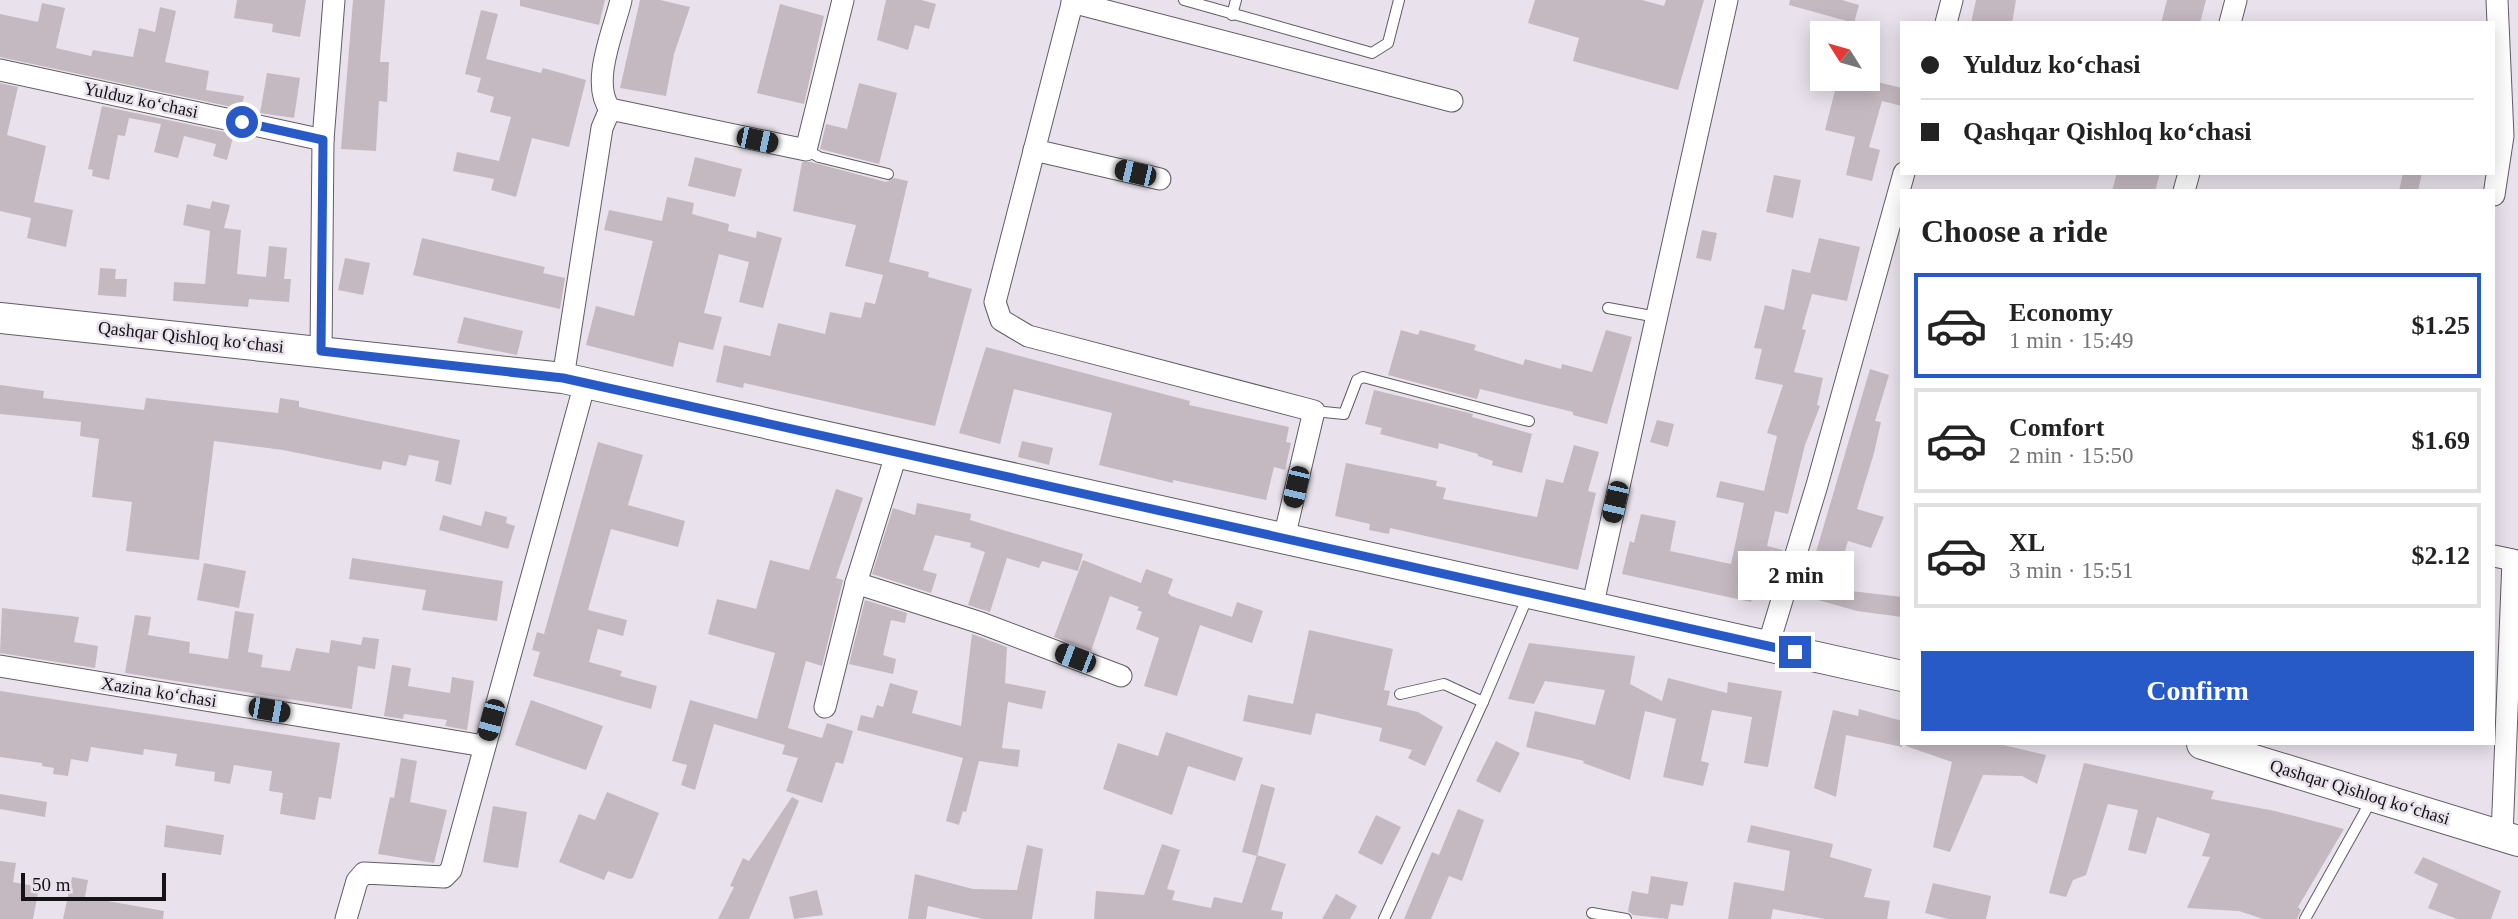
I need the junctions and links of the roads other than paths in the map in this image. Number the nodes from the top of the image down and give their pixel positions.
1 (334, 0) edge
2 (621, 0) edge
3 (843, 0) edge
4 (1184, 0) edge
5 (1236, 0) edge
6 (1399, 0) edge
7 (1727, 0) edge
8 (1952, 0) edge
9 (2236, 0) edge
10 (2497, 0) edge
11 (1073, 1) edge
12 (1232, 15) junction
13 (1947, 21) edge
14 (2231, 21) edge
15 (0, 70) edge
16 (1452, 101) dead end
17 (610, 109) junction
18 (323, 140) junction
19 (806, 150) junction
20 (1034, 150) junction
21 (888, 174) dead end
22 (1903, 175) edge
23 (1160, 179) dead end
24 (2495, 189) edge
25 (1608, 308) dead end
26 (1657, 317) junction
27 (0, 318) edge
28 (321, 351) junction
29 (574, 380) junction
30 (1314, 411) junction
31 (1529, 421) dead end
32 (897, 452) junction
33 (1284, 538) junction
34 (2495, 556) edge
35 (856, 583) junction
36 (1529, 593) junction
37 (1592, 608) junction
38 (1768, 646) junction
39 (0, 666) edge
40 (1121, 676) dead end
41 (1900, 676) edge
42 (1400, 694) dead end
43 (1483, 702) junction
44 (825, 707) dead end
45 (2205, 745) edge
46 (484, 746) junction
47 (2374, 796) junction
48 (2510, 838) edge
49 (1592, 913) dead end
50 (346, 919) edge
51 (1384, 919) edge
52 (1626, 919) edge
53 (2305, 919) edge

1 - 18 street
2 - 17 street
3 - 19 street
4 - 12 lane
5 - 12 lane
6 - 12 lane
7 - 26 street
8 - 13 street
9 - 14 street
10 - 24 street
11 - 16 street
11 - 20 street
15 - 18 street, Yulduz koʻchasi
17 - 19 street
17 - 29 street
18 - 28 street
19 - 21 lane
20 - 23 street
20 - 30 street
22 - 38 street
25 - 26 lane
26 - 37 street
27 - 28 main road, Qashqar Qishloq koʻchasi
28 - 29 main road, Qashqar Qishloq koʻchasi
29 - 32 main road, Qashqar Qishloq koʻchasi
29 - 46 street
30 - 31 lane
30 - 33 street
32 - 33 main road, Qashqar Qishloq koʻchasi
32 - 35 street
33 - 36 main road, Qashqar Qishloq koʻchasi
34 - 48 street
35 - 40 street
35 - 44 street
36 - 37 main road, Qashqar Qishloq koʻchasi
36 - 43 lane
37 - 38 main road, Qashqar Qishloq koʻchasi
38 - 41 main road, Qashqar Qishloq koʻchasi
39 - 46 street, Xazina koʻchasi
42 - 43 lane
43 - 51 lane
45 - 47 main road, Qashqar Qishloq koʻchasi
46 - 50 street
47 - 48 main road, Qashqar Qishloq koʻchasi
47 - 53 lane
49 - 52 lane

